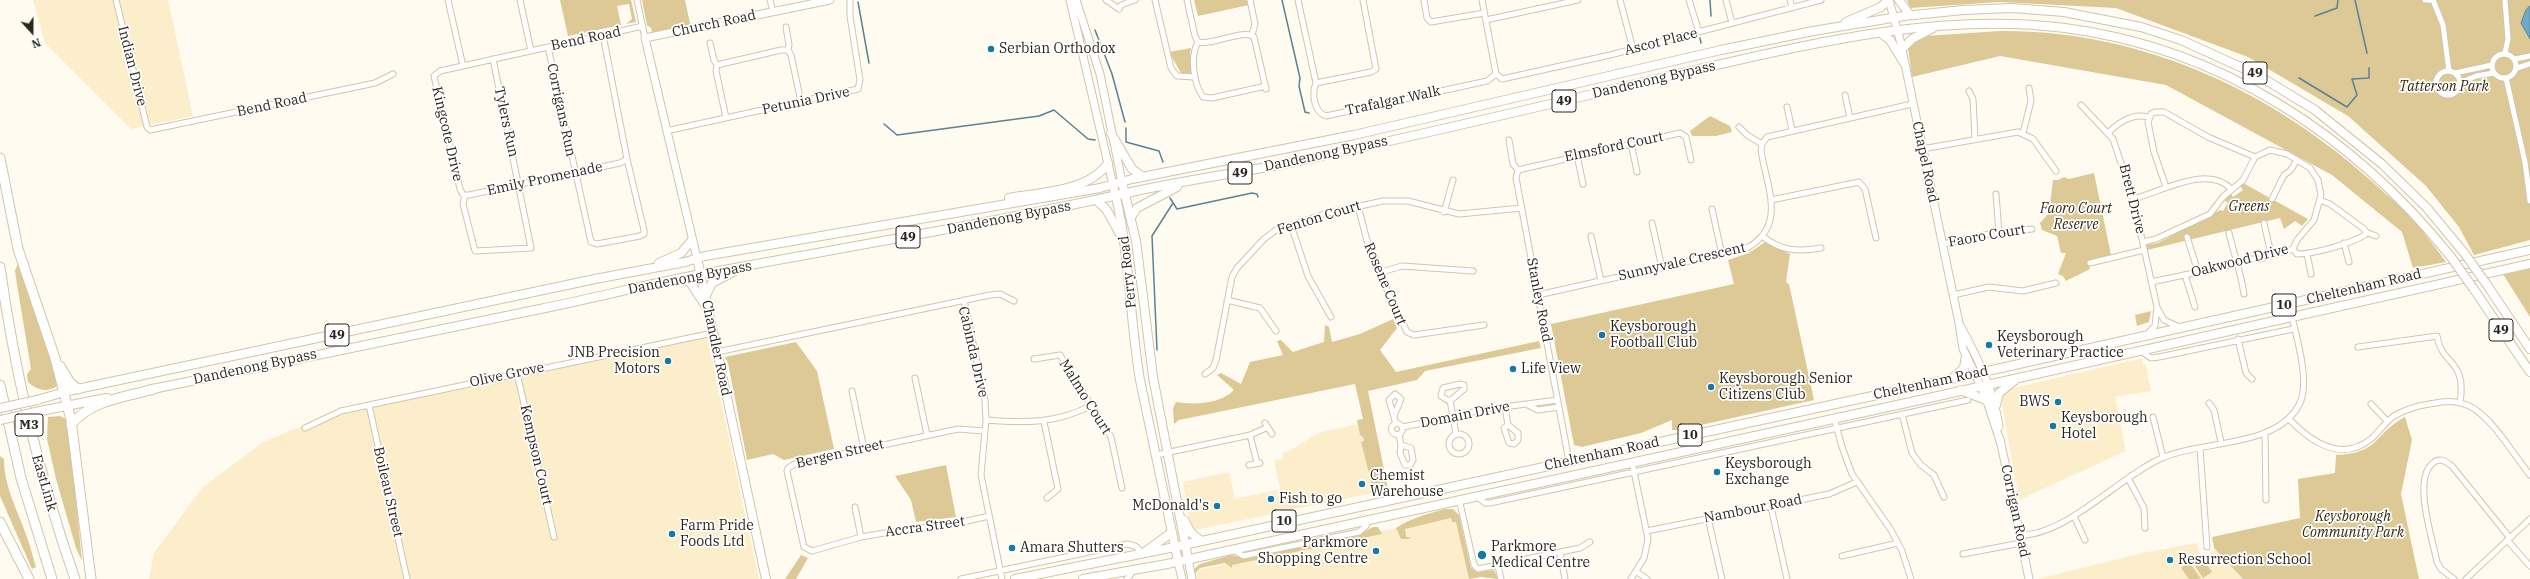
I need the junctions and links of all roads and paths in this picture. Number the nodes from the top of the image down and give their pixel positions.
1 (116, 0) edge
2 (448, 0) edge
3 (520, 0) edge
4 (637, 0) edge
5 (770, 0) edge
6 (830, 0) edge
7 (850, 0) edge
8 (1070, 0) edge
9 (1076, 0) edge
10 (1106, 0) edge
11 (1135, 0) edge
12 (1155, 0) edge
13 (1187, 0) edge
14 (1250, 0) edge
15 (1298, 0) edge
16 (1363, 0) edge
17 (1424, 0) edge
18 (1482, 0) edge
19 (1578, 0) edge
20 (1620, 0) edge
21 (1689, 0) edge
22 (1726, 0) edge
23 (1790, 0) edge
24 (1822, 0) edge
25 (1888, 0) edge
26 (1899, 0) edge
27 (2425, 0) edge
28 (2432, 0) edge
29 (2505, 0) edge
30 (1792, 8) junction
31 (773, 12) junction
32 (1484, 13) junction
33 (1910, 15) junction
34 (1894, 18) junction
35 (1486, 20) junction
36 (1732, 23) junction
37 (643, 26) junction
38 (1937, 26) junction
39 (786, 27) dead end
40 (1832, 28) junction
41 (1898, 30) junction
42 (1699, 32) junction
43 (1881, 34) junction
44 (603, 35) junction
45 (1252, 35) junction
46 (645, 38) junction
47 (1198, 42) junction
48 (710, 43) dead end
49 (548, 47) junction
50 (1633, 49) junction
51 (1902, 49) junction
52 (788, 50) junction
53 (531, 51) junction
54 (2505, 53) junction
55 (2530, 56) edge
56 (493, 59) junction
57 (2515, 59) junction
58 (1904, 63) junction
59 (2530, 64) edge
60 (717, 65) junction
61 (2492, 65) junction
62 (462, 66) junction
63 (2516, 68) junction
64 (2448, 71) junction
65 (2455, 73) junction
66 (2494, 73) junction
67 (393, 74) dead end
68 (435, 74) joint
69 (1497, 76) junction
70 (1195, 77) junction
71 (2506, 78) junction
72 (1316, 83) junction
73 (2460, 83) junction
74 (2029, 88) dead end
75 (1969, 91) dead end
76 (1845, 95) dead end
77 (801, 102) junction
78 (1912, 104) junction
79 (2081, 105) dead end
80 (1787, 107) dead end
81 (2148, 117) junction
82 (726, 118) junction
83 (1850, 118) junction
84 (1740, 127) dead end
85 (150, 130) joint
86 (1792, 130) junction
87 (666, 131) junction
88 (1111, 133) junction
89 (2023, 133) junction
90 (2108, 133) junction
91 (1975, 139) junction
92 (1509, 140) dead end
93 (1631, 143) junction
94 (1762, 144) junction
95 (1922, 149) junction
96 (1577, 155) junction
97 (2255, 157) junction
98 (0, 158) edge
99 (627, 159) junction
100 (1691, 160) dead end
101 (2297, 160) junction
102 (1108, 162) junction
103 (2525, 162) junction
104 (1518, 170) junction
105 (2056, 171) dead end
106 (1637, 172) dead end
107 (2530, 172) edge
108 (574, 173) junction
109 (1143, 177) junction
110 (1453, 180) dead end
111 (1122, 182) junction
112 (1184, 183) junction
113 (520, 184) junction
114 (1583, 184) dead end
115 (1113, 185) junction
116 (2166, 187) junction
117 (2232, 190) junction
118 (1126, 194) junction
119 (1996, 194) dead end
120 (464, 195) junction
121 (1116, 197) junction
122 (2133, 199) junction
123 (2272, 199) dead end
124 (1771, 200) junction
125 (2320, 200) junction
126 (2530, 200) edge
127 (1097, 201) junction
128 (1358, 206) junction
129 (1521, 206) junction
130 (982, 208) junction
131 (1712, 209) dead end
132 (1444, 212) junction
133 (1131, 217) junction
134 (1652, 223) dead end
135 (2264, 223) dead end
136 (1291, 225) junction
137 (2032, 229) dead end
138 (2366, 232) junction
139 (1999, 233) junction
140 (2229, 233) dead end
141 (1591, 236) dead end
142 (1762, 236) junction
143 (2376, 236) dead end
144 (2187, 237) dead end
145 (1876, 238) dead end
146 (692, 240) junction
147 (2143, 242) junction
148 (2344, 242) junction
149 (1125, 243) junction
150 (1942, 244) junction
151 (1821, 248) dead end
152 (2293, 249) junction
153 (2144, 250) junction
154 (2530, 250) edge
155 (2271, 254) junction
156 (2307, 254) junction
157 (1722, 255) junction
158 (697, 258) junction
159 (2090, 262) dead end
160 (2237, 262) junction
161 (2349, 262) dead end
162 (2530, 264) edge
163 (745, 266) junction
164 (0, 267) edge
165 (1662, 268) junction
166 (1473, 271) dead end
167 (2198, 272) junction
168 (1378, 273) junction
169 (630, 274) junction
170 (2311, 274) dead end
171 (701, 275) junction
172 (2185, 275) junction
173 (682, 279) junction
174 (1601, 281) junction
175 (2151, 282) junction
176 (2056, 284) dead end
177 (2244, 294) dead end
178 (1538, 295) junction
179 (1953, 295) junction
180 (705, 297) junction
181 (964, 300) junction
182 (1227, 300) junction
183 (1014, 301) dead end
184 (2289, 304) junction
185 (2157, 307) junction
186 (2195, 307) dead end
187 (708, 308) junction
188 (1331, 317) dead end
189 (2291, 318) junction
190 (1959, 323) junction
191 (1484, 325) dead end
192 (2179, 328) junction
193 (2294, 328) junction
194 (1276, 331) dead end
195 (713, 333) junction
196 (2146, 335) junction
197 (2238, 339) junction
198 (2358, 347) dead end
199 (2530, 349) edge
200 (2143, 350) junction
201 (717, 352) junction
202 (1966, 356) junction
203 (54, 358) junction
204 (1034, 359) dead end
205 (1983, 372) junction
206 (2530, 372) edge
207 (517, 373) junction
208 (1205, 374) dead end
209 (1974, 374) junction
210 (915, 378) dead end
211 (1954, 378) junction
212 (2019, 378) junction
213 (2252, 379) dead end
214 (0, 385) edge
215 (1454, 385) junction
216 (1989, 385) junction
217 (1980, 386) junction
218 (78, 389) junction
219 (154, 389) junction
220 (1961, 390) junction
221 (852, 391) dead end
222 (63, 393) junction
223 (1457, 393) junction
224 (1450, 400) junction
225 (1558, 400) junction
226 (1968, 400) dead end
227 (1986, 400) junction
228 (2209, 403) dead end
229 (2460, 403) junction
230 (2371, 404) dead end
231 (369, 405) junction
232 (1092, 405) junction
233 (1527, 405) junction
234 (1996, 405) junction
235 (67, 406) junction
236 (1559, 406) junction
237 (1505, 407) junction
238 (0, 408) edge
239 (1902, 414) junction
240 (1394, 416) dead end
241 (2153, 417) dead end
242 (1834, 418) junction
243 (2289, 419) junction
244 (0, 420) edge
245 (986, 420) junction
246 (1453, 420) junction
247 (1044, 422) junction
248 (2387, 422) junction
249 (1396, 424) junction
250 (71, 425) junction
251 (1508, 425) dead end
252 (1402, 427) junction
253 (305, 428) dead end
254 (1837, 428) junction
255 (984, 431) junction
256 (1250, 434) junction
257 (1272, 434) dead end
258 (1398, 434) junction
259 (1456, 434) junction
260 (2264, 434) junction
261 (927, 435) junction
262 (2221, 442) junction
263 (2001, 444) junction
264 (1401, 445) dead end
265 (1629, 448) junction
266 (2200, 448) junction
267 (864, 449) junction
268 (1168, 453) junction
269 (1156, 455) junction
270 (2163, 457) junction
271 (1570, 462) junction
272 (1632, 462) junction
273 (1249, 465) dead end
274 (1634, 472) junction
275 (1572, 475) junction
276 (2530, 475) edge
277 (2128, 478) junction
278 (1857, 482) junction
279 (1122, 488) dead end
280 (1476, 496) junction
281 (1944, 497) dead end
282 (1047, 498) dead end
283 (1459, 499) junction
284 (1384, 500) junction
285 (2266, 500) dead end
286 (855, 507) dead end
287 (1178, 507) junction
288 (1771, 507) junction
289 (1387, 515) junction
290 (989, 516) junction
291 (2074, 516) junction
292 (1708, 518) junction
293 (2530, 519) edge
294 (0, 522) edge
295 (2144, 528) dead end
296 (1647, 531) junction
297 (1172, 532) junction
298 (2020, 535) junction
299 (554, 537) dead end
300 (861, 537) junction
301 (2509, 539) junction
302 (1200, 540) junction
303 (2085, 540) dead end
304 (1590, 542) dead end
305 (1898, 543) junction
306 (2021, 543) junction
307 (1185, 544) junction
308 (1176, 546) junction
309 (2207, 546) dead end
310 (1560, 552) junction
311 (1144, 553) junction
312 (1963, 554) dead end
313 (1842, 556) dead end
314 (1188, 559) junction
315 (1178, 561) junction
316 (1498, 566) junction
317 (2530, 566) edge
318 (1001, 570) junction
319 (1134, 570) junction
320 (1636, 572) junction
321 (29, 579) edge
322 (52, 579) edge
323 (75, 579) edge
324 (91, 579) edge
325 (408, 579) edge
326 (766, 579) edge
327 (961, 579) edge
328 (1002, 579) edge
329 (1015, 579) edge
330 (1083, 579) edge
331 (1127, 579) edge
332 (1182, 579) edge
333 (1192, 579) edge
334 (1501, 579) edge
335 (1565, 579) edge
336 (1631, 579) edge
337 (1647, 579) edge
338 (1722, 579) edge
339 (1787, 579) edge
340 (1911, 579) edge
341 (2029, 579) edge
342 (2454, 579) edge
343 (2466, 579) edge

1 - 85 street, Indian Drive
2 - 62 street
3 - 53 street
4 - 37 street, Chandler Road
5 - 31 street
6 - 31 main road, Church Road
7 - 77 street, Petunia Drive
8 - 102 main road, Perry Road
9 - 88 main road, Perry Road
10 - 11 street
12 - 70 street
13 - 47 street
14 - 45 street
15 - 72 street
16 - 72 street
17 - 32 street
18 - 32 street
19 - 35 street
20 - 50 street
21 - 42 street
22 - 36 street
23 - 30 street
24 - 30 street, Ascot Place
25 - 34 main road, Chapel Road
25 - 40 main road
26 - 33 main road
27 - 28 street
28 - 64 street
29 - 54 street
30 - 36 street, Ascot Place
31 - 46 main road, Church Road
32 - 35 street
33 - 34 main road, Dandenong Bypass / 49
33 - 199 main road, Dandenong Bypass / 49, bridge
34 - 40 main road, Dandenong Bypass / 49
34 - 41 main road, Chapel Road
35 - 69 street
36 - 42 street, Ascot Place
37 - 44 street, Bend Road
37 - 46 street, Chandler Road
38 - 41 main road, Dandenong Bypass / 49
38 - 51 main road
38 - 206 main road, Dandenong Bypass / 49, bridge
39 - 52 street
40 - 109 main road, Dandenong Bypass / 49
41 - 43 main road, Dandenong Bypass / 49
41 - 51 main road, Chapel Road
42 - 50 street, Ascot Place
43 - 58 main road
43 - 112 main road, Dandenong Bypass / 49
44 - 49 street, Bend Road
44 - 99 street
45 - 47 street
45 - 70 street
46 - 87 main road, Chandler Road
47 - 70 street
48 - 60 street
49 - 53 street, Bend Road
49 - 108 street, Corrigans Run
50 - 69 street, Ascot Place
51 - 58 main road, Chapel Road
52 - 60 street
52 - 77 street
53 - 56 street, Bend Road
54 - 57 street
54 - 61 street
55 - 57 street
56 - 62 street, Bend Road
56 - 113 street, Tylers Run
57 - 63 street
58 - 78 main road, Chapel Road
59 - 63 street
60 - 82 street
61 - 65 street
61 - 66 street
62 - 68 street, Bend Road
63 - 71 street
64 - 65 street
64 - 73 street
65 - 73 street
66 - 71 street
66 - 73 street
67 - 85 street, Bend Road
68 - 120 street, Kingcote Drive
69 - 72 street, Trafalgar Walk
71 - 103 street
74 - 89 street
75 - 91 street
76 - 83 street
77 - 82 street, Petunia Drive
78 - 83 street
78 - 95 main road, Chapel Road
79 - 90 street, Brett Drive
80 - 86 street
81 - 90 street
81 - 97 street
81 - 116 street
82 - 87 street, Petunia Drive
83 - 86 street
84 - 94 street
86 - 94 street
87 - 146 main road, Chandler Road
88 - 109 main road
88 - 111 main road, Perry Road
89 - 91 street
89 - 105 street
90 - 122 street, Brett Drive
91 - 95 street
92 - 104 street, Stanley Road
93 - 96 street, Elmsford Court
93 - 100 street, Elmsford Court
93 - 106 street
94 - 124 street, Sunnyvale Crescent
95 - 150 main road, Chapel Road
96 - 104 street, Elmsford Court
96 - 114 street
97 - 101 street, Oakwood Drive
97 - 117 street
98 - 203 highway
99 - 108 street, Emily Promenade
99 - 108 street, Corrigans Run
101 - 123 street
101 - 125 street, Oakwood Drive
102 - 115 main road, Perry Road
102 - 130 main road
103 - 107 street
103 - 126 street
104 - 129 street, Stanley Road
108 - 113 street, Emily Promenade
109 - 111 main road, Dandenong Bypass / 49
110 - 132 street
111 - 115 main road, Dandenong Bypass / 49
111 - 118 main road, Perry Road
112 - 118 main road, Dandenong Bypass / 49
112 - 133 main road
113 - 120 street, Emily Promenade
113 - 120 street, Tylers Run
115 - 121 main road, Perry Road
115 - 130 main road, Dandenong Bypass / 49
116 - 117 street
116 - 122 street
117 - 147 street
118 - 121 main road, Dandenong Bypass / 49
118 - 133 main road, Perry Road
119 - 139 street
121 - 127 main road, Dandenong Bypass / 49
121 - 149 main road, Perry Road
122 - 147 street, Brett Drive
124 - 142 street, Sunnyvale Crescent
124 - 145 street
125 - 138 street
125 - 152 street, Oakwood Drive
127 - 149 main road
127 - 163 main road, Dandenong Bypass / 49
128 - 132 street, Fenton Court
128 - 136 street, Fenton Court
128 - 168 street, Rosene Court
129 - 132 street, Fenton Court
129 - 178 street, Stanley Road
130 - 158 main road, Dandenong Bypass / 49
131 - 157 street
133 - 268 main road, Perry Road
134 - 165 street
135 - 155 street
136 - 182 street, Fenton Court
136 - 188 street
137 - 139 street, Faoro Court
138 - 143 street
138 - 148 street
139 - 150 street, Faoro Court
140 - 160 street
141 - 174 street
142 - 151 street
142 - 157 street, Sunnyvale Crescent
144 - 167 street
146 - 158 main road, Chandler Road
146 - 169 main road
147 - 153 street, Brett Drive
148 - 156 street
148 - 161 street
149 - 269 main road, Perry Road
150 - 179 main road, Chapel Road
152 - 155 street, Oakwood Drive
152 - 156 street
153 - 159 street
153 - 175 street, Brett Drive
154 - 184 main road, Cheltenham Road / 10
155 - 160 street, Oakwood Drive
156 - 170 street
157 - 165 street, Sunnyvale Crescent
158 - 169 main road, Dandenong Bypass / 49
158 - 171 main road, Chandler Road
160 - 167 street, Oakwood Drive
160 - 177 street
162 - 189 main road, Cheltenham Road / 10
163 - 171 main road, Dandenong Bypass / 49
163 - 180 main road
164 - 323 highway, EastLink / M3
165 - 174 street, Sunnyvale Crescent
166 - 168 street
167 - 172 street, Oakwood Drive
168 - 191 street, Rosene Court
169 - 218 main road, Dandenong Bypass / 49
171 - 173 main road, Dandenong Bypass / 49
171 - 180 main road, Chandler Road
172 - 175 street, Oakwood Drive
172 - 186 street
173 - 187 main road
173 - 219 main road, Dandenong Bypass / 49
174 - 178 street, Sunnyvale Crescent
175 - 185 street, Brett Drive
176 - 179 street
178 - 225 street, Stanley Road
179 - 190 main road, Chapel Road
180 - 187 main road, Chandler Road
181 - 183 street
181 - 201 street, Cabinda Drive
181 - 245 street, Cabinda Drive
182 - 194 street
182 - 208 street, Fenton Court
184 - 189 street
184 - 192 main road, Cheltenham Road / 10
185 - 192 street, Brett Drive
185 - 196 street, Brett Drive
187 - 195 main road, Chandler Road
189 - 193 street
189 - 200 main road, Cheltenham Road / 10
190 - 202 main road, Chapel Road
190 - 205 main road, Chapel Road
192 - 196 main road, Cheltenham Road / 10
193 - 197 street
193 - 243 street
195 - 201 main road, Chandler Road
195 - 207 street, Olive Grove
196 - 205 main road, Cheltenham Road / 10
197 - 200 street
197 - 213 street
198 - 229 street
200 - 212 main road, Cheltenham Road / 10
201 - 326 main road, Chandler Road
202 - 209 main road, Chapel Road
202 - 211 main road
203 - 218 highway
203 - 222 highway
204 - 232 street, Malmo Court
205 - 209 main road, Cheltenham Road / 10
205 - 216 main road, Chapel Road
207 - 231 street, Olive Grove
207 - 299 street, Kempson Court
209 - 211 main road, Cheltenham Road / 10
209 - 217 main road, Corrigan Road
210 - 261 street
211 - 265 main road, Cheltenham Road / 10
212 - 216 main road, Cheltenham Road / 10
212 - 234 main road
214 - 322 highway, EastLink / M3
215 - 223 street
215 - 223 street
215 - 224 street
216 - 217 main road, Cheltenham Road / 10
216 - 234 main road, Corrigan Road
217 - 220 main road, Cheltenham Road / 10
217 - 227 main road, Corrigan Road
218 - 222 main road, Dandenong Bypass / 49
219 - 235 main road, Dandenong Bypass / 49
219 - 250 highway
220 - 227 main road
220 - 242 main road, Cheltenham Road / 10
221 - 267 street
222 - 235 highway
222 - 238 main road, Dandenong Bypass / 49, bridge
223 - 224 street
224 - 246 street
225 - 233 street, Domain Drive
225 - 236 street, Stanley Road
226 - 239 street, Cheltenham Road
227 - 263 main road, Corrigan Road
228 - 262 street
229 - 248 street
229 - 276 street
230 - 248 street
231 - 253 street, Olive Grove
231 - 325 street, Boileau Street
232 - 247 street
232 - 279 street, Malmo Court
233 - 236 street, Domain Drive
233 - 237 street, Domain Drive
234 - 263 main road, Corrigan Road
235 - 244 main road, Dandenong Bypass / 49, bridge
235 - 250 highway
236 - 271 street, Stanley Road
237 - 246 street, Domain Drive
237 - 251 street
239 - 254 street, Cheltenham Road
239 - 281 street
240 - 249 street
241 - 270 street
242 - 254 street
242 - 272 main road, Cheltenham Road / 10
243 - 248 street
243 - 260 street
245 - 247 street
245 - 255 street, Cabinda Drive
246 - 252 street, Domain Drive
246 - 259 street
247 - 282 street
249 - 252 street
249 - 258 street
250 - 324 highway
252 - 258 street
254 - 274 street, Cheltenham Road
254 - 278 street
255 - 261 street, Bergen Street
255 - 290 street, Cabinda Drive
256 - 257 street
256 - 268 street
256 - 273 street
258 - 264 street
259 - 259 street
260 - 262 street
260 - 285 street
261 - 267 street, Bergen Street
262 - 266 street
263 - 298 main road, Corrigan Road
265 - 271 main road, Cheltenham Road / 10
265 - 272 main road
266 - 270 street
266 - 309 street
267 - 300 street, Bergen Street
268 - 269 street
268 - 287 main road, Perry Road
269 - 297 main road, Perry Road
270 - 277 street
271 - 275 main road
271 - 284 main road, Cheltenham Road / 10
272 - 274 street
272 - 275 main road, Cheltenham Road / 10
274 - 280 street, Cheltenham Road
274 - 296 street
275 - 280 main road, Cheltenham Road / 10
277 - 291 street
277 - 295 street
278 - 288 street, Nambour Road
278 - 305 street
280 - 283 main road, Cheltenham Road / 10
283 - 289 main road, Cheltenham Road / 10
283 - 316 street
284 - 289 main road
284 - 302 main road, Cheltenham Road / 10
286 - 300 street
287 - 302 main road
287 - 307 main road, Perry Road
288 - 292 street, Nambour Road
288 - 339 street
289 - 314 main road, Cheltenham Road / 10
290 - 300 street, Accra Street
290 - 318 street, Cabinda Drive
291 - 298 street
291 - 303 street
292 - 296 street, Nambour Road
292 - 338 street
293 - 301 street
294 - 321 highway
296 - 320 street
297 - 308 main road, Perry Road
297 - 311 main road
298 - 306 main road, Corrigan Road
301 - 317 street
301 - 342 street
301 - 343 street
302 - 307 main road, Cheltenham Road / 10
304 - 310 street
305 - 313 street
305 - 340 street
306 - 312 street
306 - 341 main road, Corrigan Road
307 - 308 main road, Cheltenham Road / 10
307 - 314 main road, Perry Road
308 - 311 main road, Cheltenham Road / 10
308 - 315 main road, Perry Road
310 - 316 street
310 - 335 street
311 - 318 street
311 - 329 main road, Cheltenham Road / 10
314 - 315 main road, Cheltenham Road / 10
314 - 333 main road
315 - 319 main road, Cheltenham Road / 10
315 - 332 main road
316 - 334 street
318 - 327 street
318 - 328 street, Cabinda Drive
319 - 330 main road, Cheltenham Road / 10
319 - 331 street
320 - 336 street
320 - 337 street

